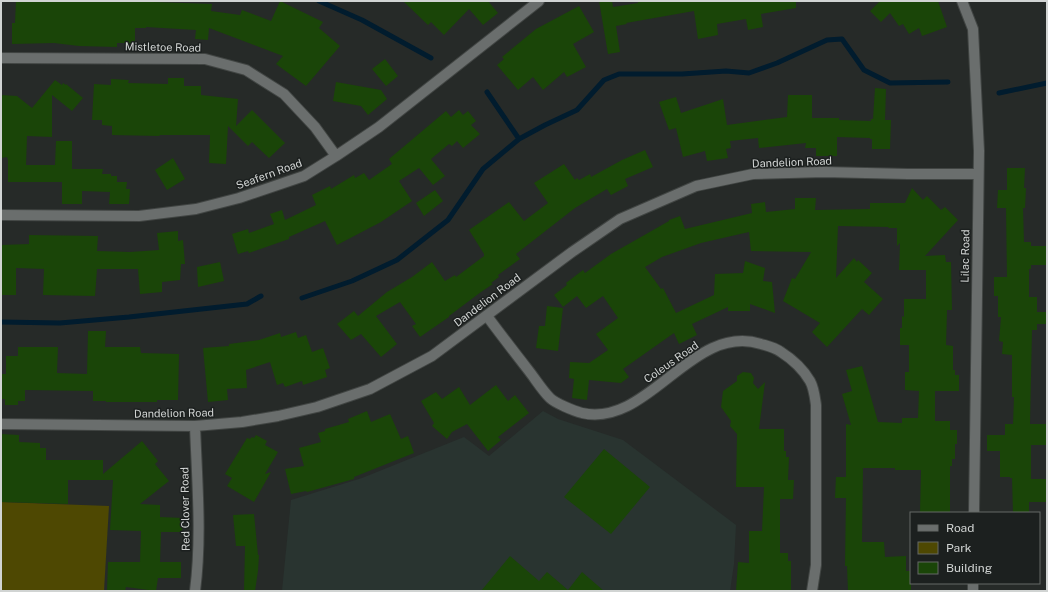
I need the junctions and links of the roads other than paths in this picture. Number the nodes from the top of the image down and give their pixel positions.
1 (539, 1) edge
2 (962, 1) edge
3 (1, 58) edge
4 (336, 156) junction
5 (978, 174) junction
6 (1, 215) edge
7 (487, 316) junction
8 (1, 424) edge
9 (195, 426) junction
10 (974, 512) edge
11 (195, 591) edge
12 (812, 591) edge

1 - 4 street, Seafern Road
2 - 5 street, Lilac Road
3 - 4 street, Mistletoe Road
4 - 6 street, Seafern Road
5 - 7 street, Dandelion Road
5 - 10 street, Lilac Road
7 - 9 street, Dandelion Road
7 - 12 street, Coleus Road
8 - 9 street, Dandelion Road
9 - 11 street, Red Clover Road

